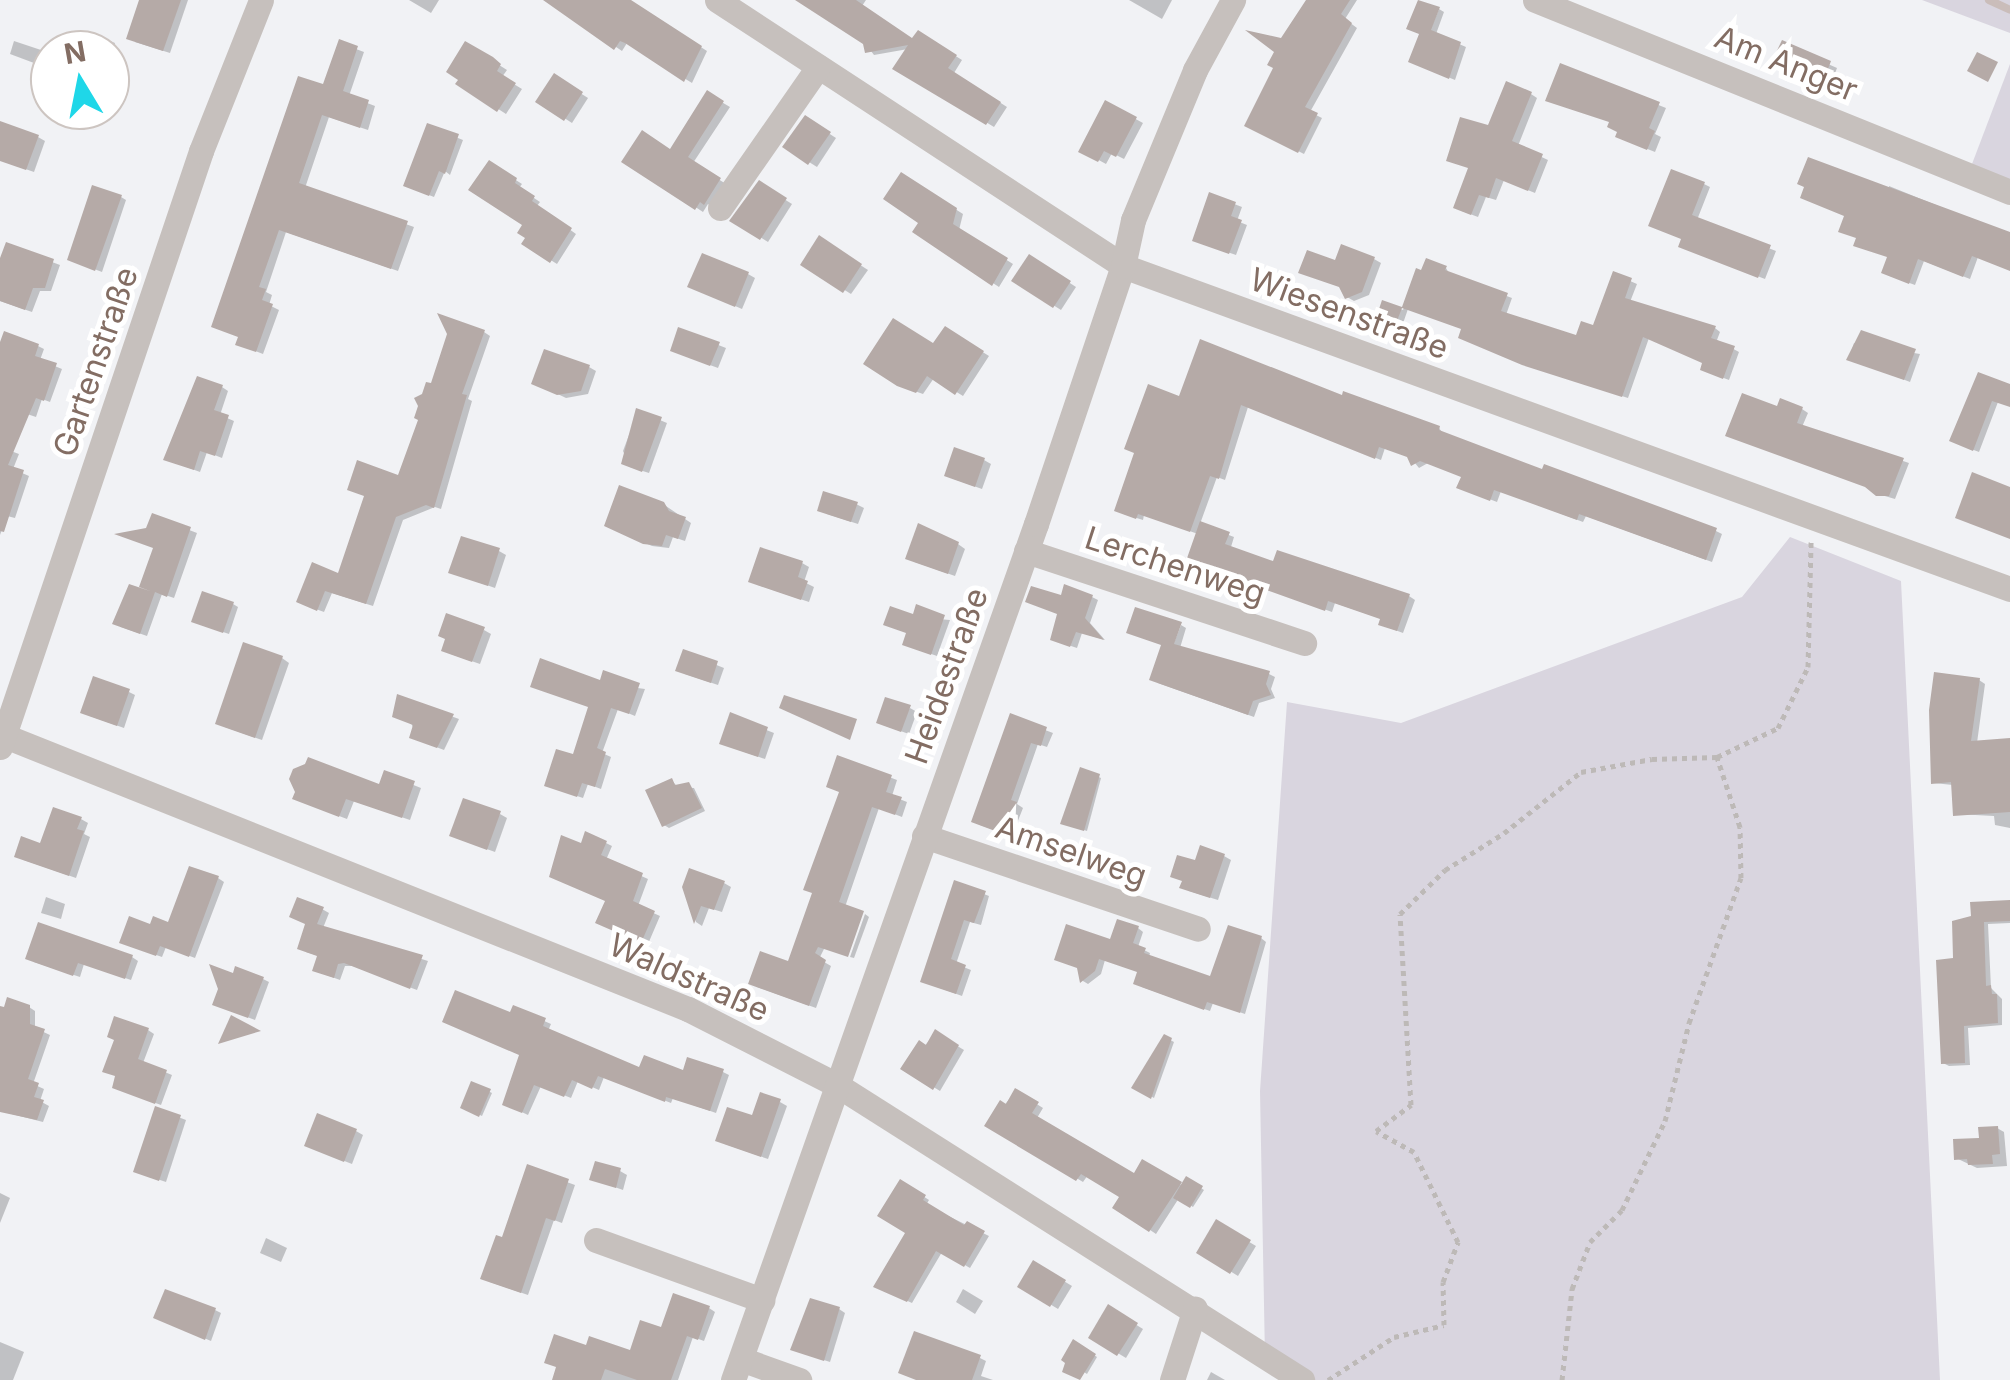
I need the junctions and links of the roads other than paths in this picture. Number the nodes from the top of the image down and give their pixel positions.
1 (261, 0) edge
2 (717, 0) edge
3 (1233, 0) edge
4 (1536, 0) edge
5 (818, 67) junction
6 (2010, 192) edge
7 (720, 208) dead end
8 (1123, 266) junction
9 (1026, 551) junction
10 (2010, 589) edge
11 (1304, 642) dead end
12 (2, 739) edge
13 (924, 836) junction
14 (1198, 929) dead end
15 (837, 1084) junction
16 (596, 1240) dead end
17 (762, 1300) junction
18 (1195, 1309) junction
19 (737, 1370) edge
20 (799, 1380) edge
21 (1172, 1380) edge
22 (1302, 1380) edge

1 - 12 street, Gartenstraße
2 - 5 street, Wiesenstraße
3 - 8 street, Heidestraße
4 - 6 street, Am Anger
5 - 7 street
5 - 8 street, Wiesenstraße
8 - 9 street, Heidestraße
8 - 10 street, Wiesenstraße
9 - 11 street, Lerchenweg
9 - 13 street, Heidestraße
12 - 15 street, Waldstraße
13 - 14 street, Amselweg
13 - 15 street, Heidestraße
15 - 17 street, Heidestraße
15 - 18 street, Waldstraße
16 - 17 street
17 - 19 street, Heidestraße
18 - 21 street
18 - 22 street, Waldstraße
19 - 20 street

